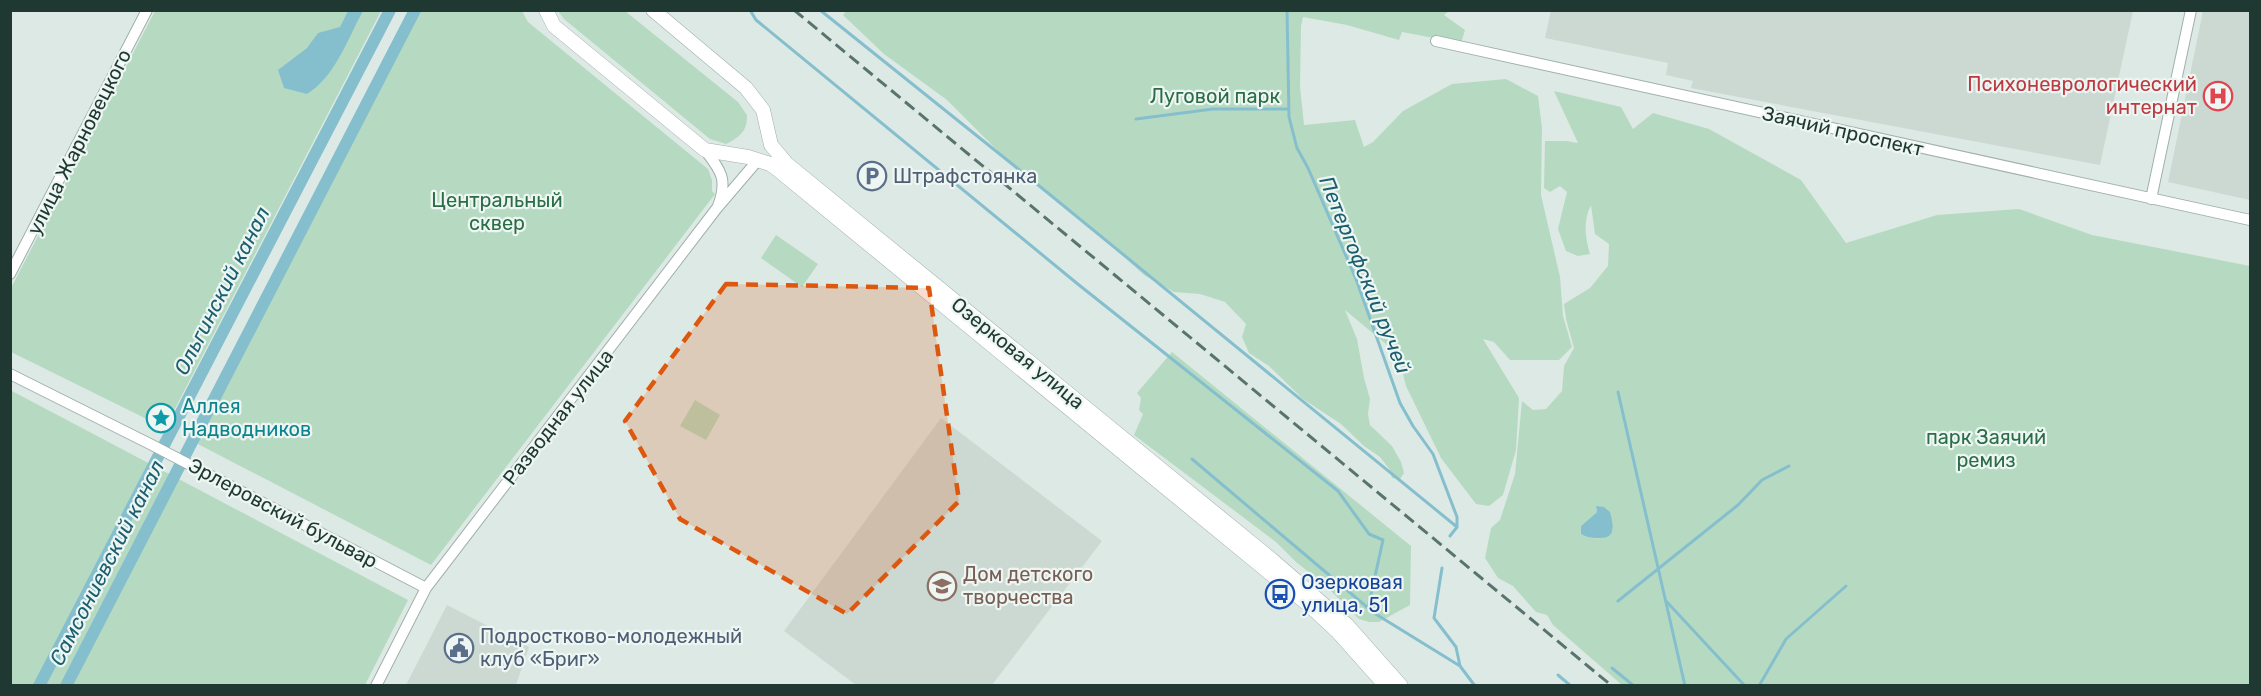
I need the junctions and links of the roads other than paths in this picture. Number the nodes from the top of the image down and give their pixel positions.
1 (147, 10) edge
2 (653, 10) edge
3 (2191, 10) edge
4 (546, 12) edge
5 (1436, 41) dead end
6 (771, 145) junction
7 (705, 150) junction
8 (758, 160) junction
9 (2151, 199) junction
10 (717, 208) junction
11 (2250, 220) edge
12 (10, 274) edge
13 (10, 374) edge
14 (426, 588) junction
15 (376, 686) edge
16 (1386, 686) edge
17 (1401, 686) edge

1 - 12 street, улица Жарновецкого
2 - 6 street
3 - 9 street
4 - 7 street, Озерковая улица
5 - 9 street, Заячий проспект
6 - 8 street
6 - 17 street, Озерковая улица
7 - 8 street, Озерковая улица
7 - 10 street, Озерковая улица
8 - 10 street, Разводная улица
8 - 16 street, Озерковая улица
9 - 11 street, Заячий проспект
10 - 14 street, Разводная улица
13 - 14 street, Эрлеровский бульвар
14 - 15 street, Разводная улица

